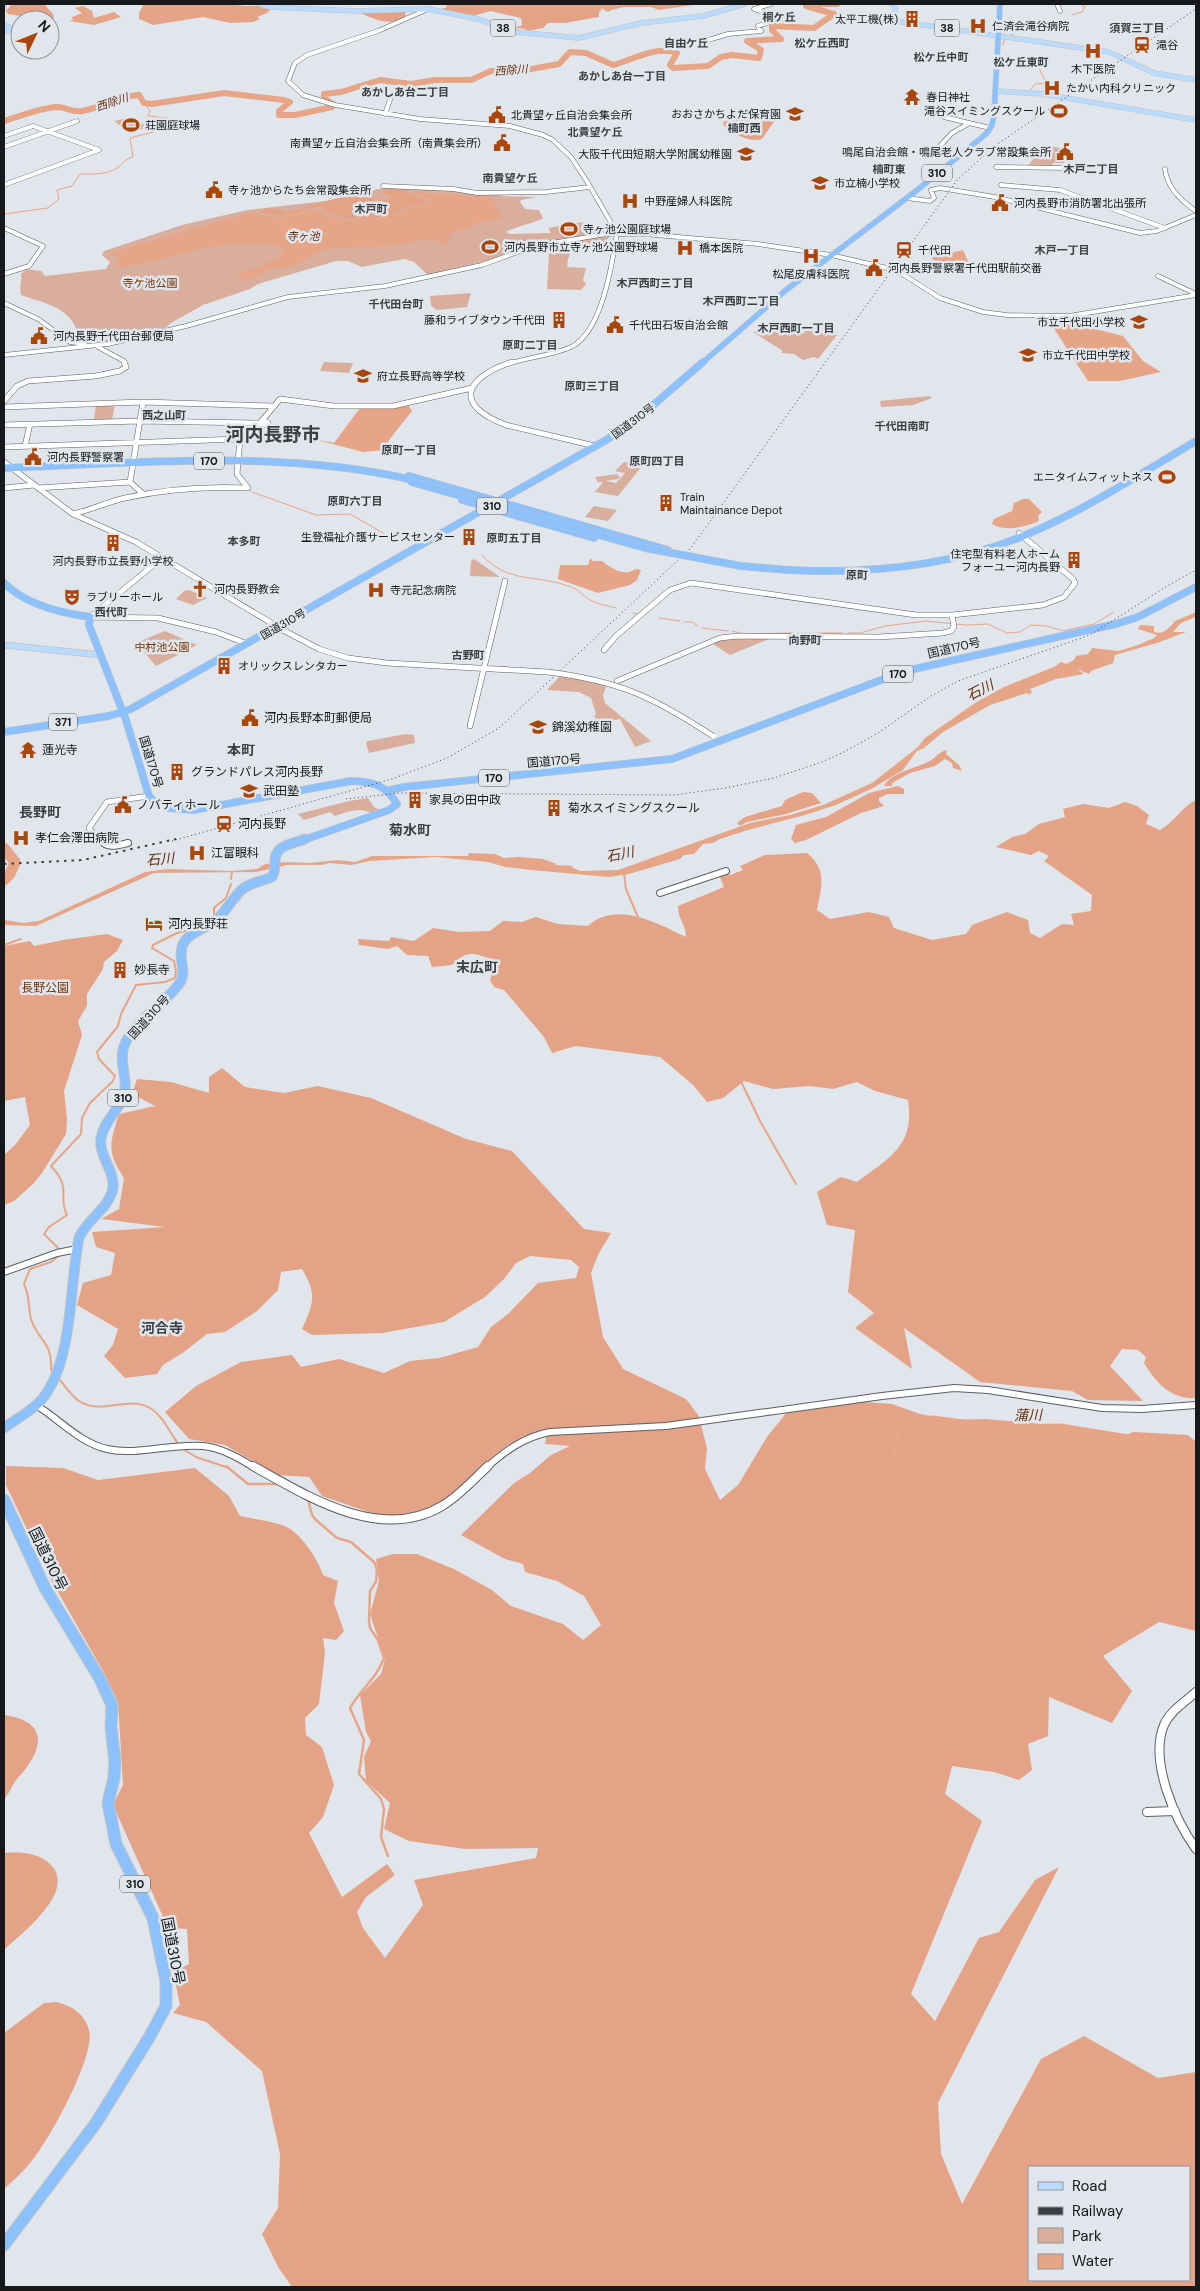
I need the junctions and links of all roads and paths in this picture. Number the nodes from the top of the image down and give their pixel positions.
1 (4, 4) edge
2 (260, 4) edge
3 (307, 4) edge
4 (745, 4) edge
5 (771, 4) edge
6 (891, 4) edge
7 (1000, 4) edge
8 (1057, 4) edge
9 (4, 8) edge
10 (304, 8) junction
11 (428, 9) junction
12 (1060, 11) dead end
13 (4, 24) edge
14 (4, 32) edge
15 (998, 36) junction
16 (705, 42) dead end
17 (1196, 80) edge
18 (995, 90) junction
19 (391, 97) dead end
20 (383, 114) junction
21 (944, 117) dead end
22 (1196, 120) edge
23 (77, 121) dead end
24 (968, 124) junction
25 (990, 128) junction
26 (48, 131) junction
27 (4, 136) edge
28 (4, 147) edge
29 (938, 148) dead end
30 (996, 167) dead end
31 (1066, 168) dead end
32 (1166, 169) dead end
33 (1001, 185) dead end
34 (4, 186) edge
35 (383, 186) dead end
36 (590, 187) junction
37 (907, 198) junction
38 (1196, 211) edge
39 (1196, 214) edge
40 (4, 228) edge
41 (1165, 228) junction
42 (617, 233) junction
43 (831, 255) junction
44 (4, 274) edge
45 (1158, 276) dead end
46 (1196, 294) edge
47 (4, 302) edge
48 (97, 346) junction
49 (4, 356) edge
50 (472, 388) junction
51 (4, 401) edge
52 (143, 402) junction
53 (274, 406) junction
54 (4, 407) edge
55 (139, 421) junction
56 (262, 422) junction
57 (30, 424) junction
58 (4, 425) edge
59 (256, 427) junction
60 (1196, 436) edge
61 (240, 439) junction
62 (1196, 440) edge
63 (136, 442) junction
64 (25, 446) junction
65 (595, 446) junction
66 (4, 447) edge
67 (4, 462) edge
68 (238, 462) junction
69 (286, 462) junction
70 (133, 465) junction
71 (8, 469) edge
72 (412, 481) junction
73 (130, 482) junction
74 (36, 486) junction
75 (4, 488) edge
76 (143, 494) junction
77 (500, 501) junction
78 (488, 508) junction
79 (73, 514) junction
80 (1021, 535) junction
81 (681, 554) junction
82 (162, 558) junction
83 (687, 558) junction
84 (790, 568) junction
85 (505, 581) dead end
86 (4, 583) edge
87 (1196, 587) edge
88 (952, 615) junction
89 (90, 617) junction
90 (278, 627) junction
91 (248, 644) junction
92 (4, 645) edge
93 (604, 650) dead end
94 (101, 656) junction
95 (483, 668) junction
96 (617, 681) dead end
97 (123, 713) junction
98 (470, 726) dead end
99 (4, 732) edge
100 (722, 742) junction
101 (386, 791) junction
102 (149, 796) junction
103 (128, 843) dead end
104 (726, 871) dead end
105 (660, 893) dead end
106 (77, 1249) junction
107 (4, 1272) edge
108 (36, 1405) junction
109 (1196, 1405) edge
110 (4, 1428) edge
111 (4, 1500) edge
112 (1196, 1692) edge
113 (1175, 1811) junction
114 (1147, 1812) dead end
115 (1196, 1849) edge
116 (4, 2245) edge

1 - 9 main road
2 - 10 main road, 38
3 - 10 street
4 - 11 main road, 38
5 - 16 street
6 - 15 main road, 38
7 - 15 highway
8 - 12 street
10 - 11 main road, 38
11 - 20 street
13 - 14 main road
15 - 17 main road, 38
15 - 18 highway
18 - 22 main road
18 - 25 highway
19 - 20 street
20 - 36 street
21 - 24 street
23 - 26 street
24 - 25 street
24 - 29 street
25 - 37 highway, 国道310号 / 310
26 - 27 street
26 - 28 street
26 - 34 street
30 - 31 street
32 - 38 street
33 - 41 street
35 - 36 street
36 - 42 street
37 - 41 street
37 - 43 highway, 国道310号 / 310
39 - 41 street
40 - 44 street
42 - 43 street
42 - 48 street
42 - 50 street
43 - 46 street
43 - 65 highway, 国道310号 / 310
45 - 46 street
47 - 48 street
48 - 49 street
48 - 51 street
50 - 53 street
50 - 65 street
52 - 53 street
52 - 54 street
52 - 55 street
53 - 56 street
55 - 56 street
55 - 57 street
55 - 63 street
56 - 59 street
56 - 59 street
57 - 58 street
57 - 64 street
59 - 61 street
60 - 80 highway, 170
61 - 63 street
61 - 68 street
62 - 80 highway, 170
63 - 64 street
63 - 70 street
64 - 66 street
65 - 77 highway, 国道310号 / 310
67 - 71 street
68 - 69 highway, 170
68 - 70 highway, 170
68 - 76 street
69 - 72 highway, 170
69 - 77 highway
69 - 78 highway
70 - 71 highway, 170
70 - 73 street
71 - 74 street
72 - 81 highway, 170, bridge
72 - 83 highway, 170, bridge
73 - 74 street
73 - 76 street
74 - 75 street
74 - 79 street
76 - 79 street
77 - 78 highway, 国道310号 / 310
77 - 81 highway, bridge
78 - 83 highway, bridge
78 - 90 highway, 国道310号 / 310
79 - 82 street
80 - 84 highway, 170
80 - 88 street
81 - 84 highway, 170, bridge
82 - 89 street
82 - 90 street
83 - 84 highway, 170, bridge
85 - 95 street
86 - 89 highway
87 - 100 highway, 国道170号 / 170
88 - 93 street
88 - 96 street
89 - 91 street
89 - 94 highway, 国道170号
90 - 91 highway, 国道310号 / 310
90 - 95 street
91 - 97 highway, 国道310号 / 310
92 - 94 main road
94 - 97 highway, 国道170号
95 - 98 street
95 - 100 street, bridge
97 - 99 highway, 371
97 - 102 highway, 国道170号
100 - 101 highway, 国道170号 / 170
101 - 102 highway, 国道170号
101 - 106 highway, 国道310号 / 310
102 - 103 street
104 - 105 street
106 - 107 street
106 - 108 highway, 国道310号 / 310
108 - 109 street
108 - 110 highway, 国道310号 / 310
111 - 116 highway, 国道310号 / 310
112 - 113 street
113 - 114 street
113 - 115 street

